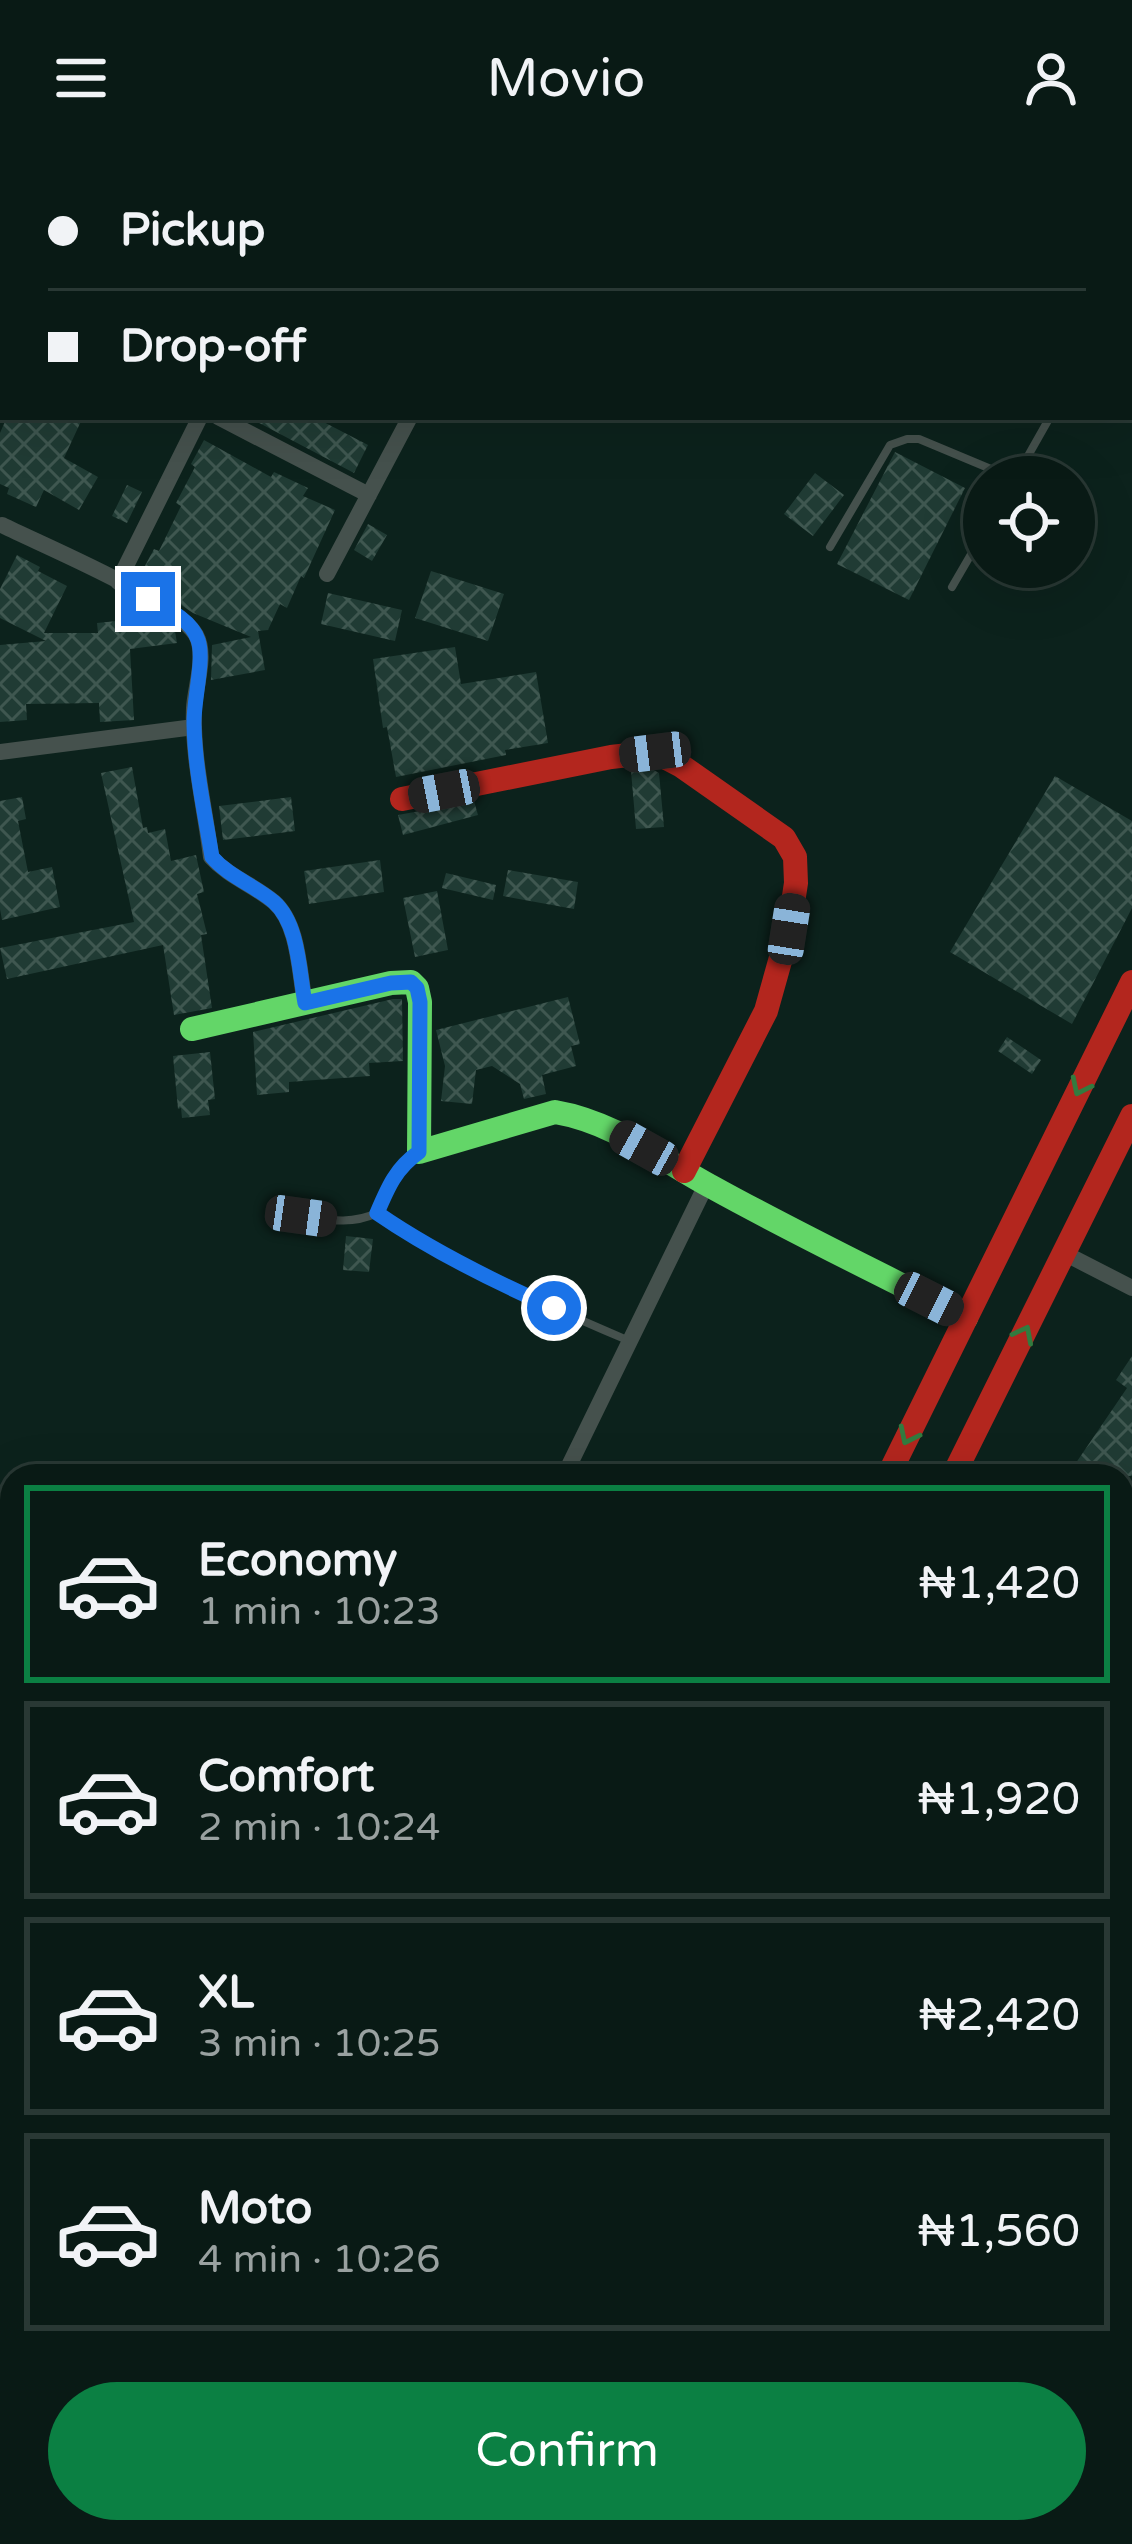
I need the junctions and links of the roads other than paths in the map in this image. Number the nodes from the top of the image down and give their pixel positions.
1 (199, 420) edge
2 (224, 420) edge
3 (408, 420) edge
4 (1048, 420) edge
5 (1026, 456) edge
6 (963, 457) edge
7 (369, 495) junction
8 (2, 525) edge
9 (830, 547) dead end
10 (963, 568) edge
11 (327, 574) dead end
12 (118, 582) junction
13 (952, 587) dead end
14 (194, 728) junction
15 (0, 752) edge
16 (402, 799) dead end
17 (1132, 982) edge
18 (305, 1003) junction
19 (192, 1029) dead end
20 (1132, 1116) edge
21 (419, 1152) junction
22 (695, 1178) junction
23 (377, 1213) junction
24 (301, 1216) dead end
25 (1064, 1253) junction
26 (1132, 1288) edge
27 (966, 1318) junction
28 (629, 1341) junction
29 (569, 1464) edge
30 (894, 1464) edge
31 (959, 1464) edge

1 - 12 street
2 - 7 street
3 - 7 street
4 - 5 lane
6 - 9 lane
7 - 11 street
8 - 12 street
10 - 13 lane
12 - 14 street
14 - 15 street
14 - 18 street
16 - 22 street
17 -> 27 street
18 - 19 street
18 - 21 street
20 - 25 street
21 - 22 street
21 - 23 lane
22 - 27 street
22 - 28 street
23 - 24 lane
23 - 28 lane
25 - 26 street
31 -> 25 street
27 -> 30 street
28 - 29 street

